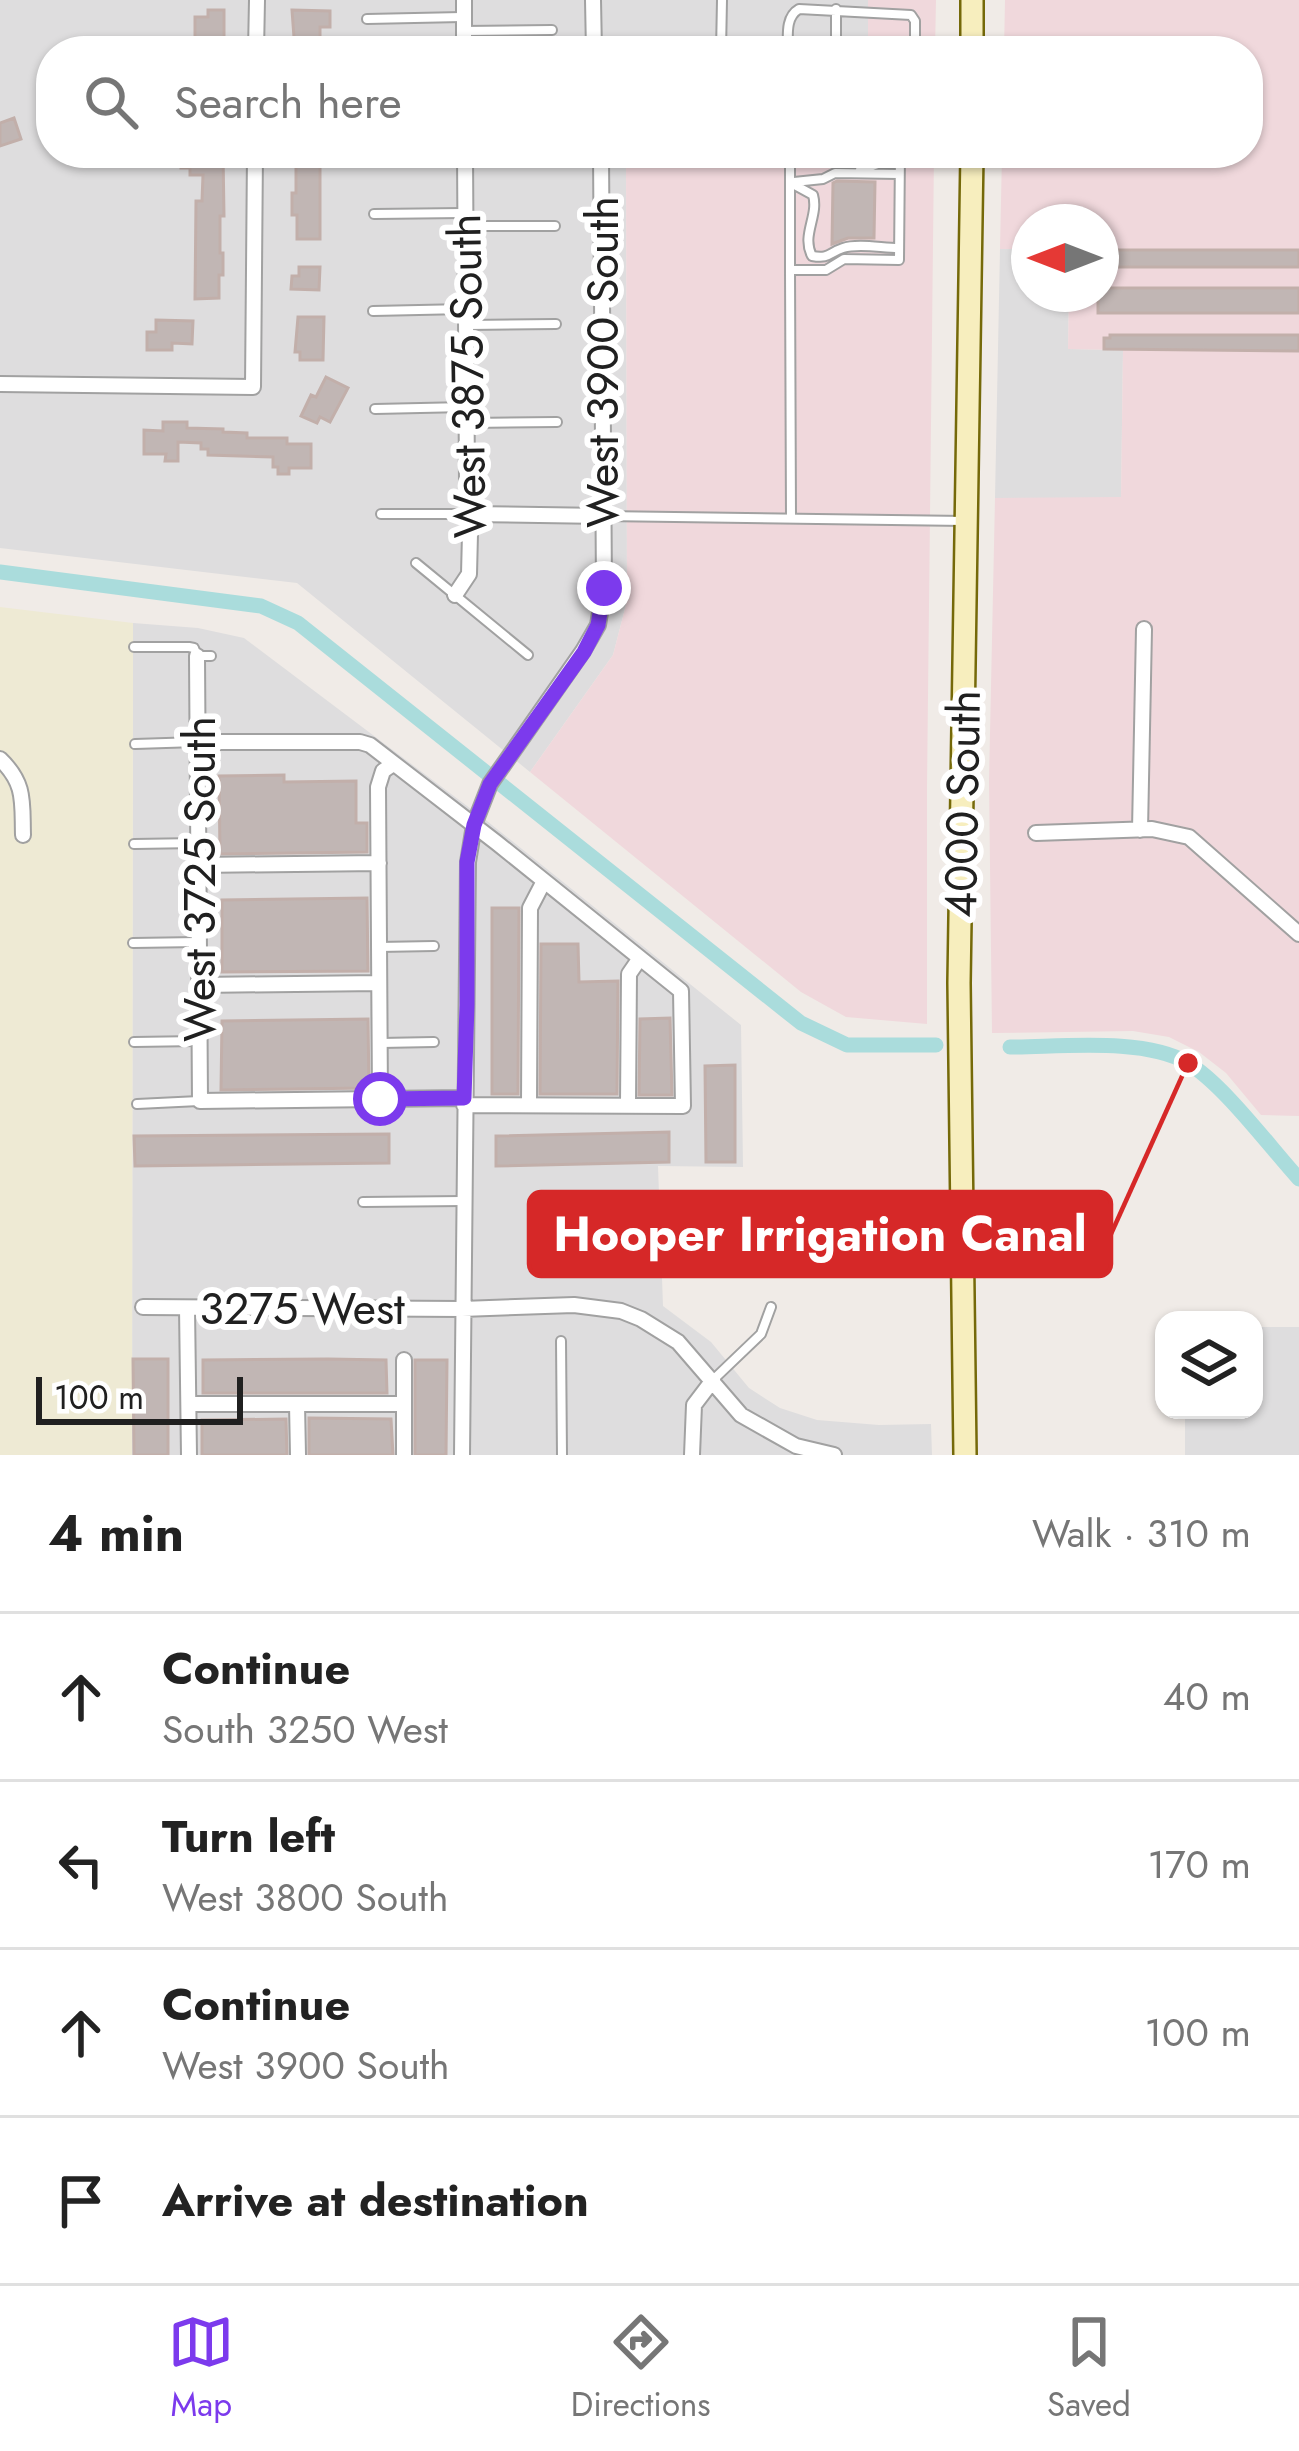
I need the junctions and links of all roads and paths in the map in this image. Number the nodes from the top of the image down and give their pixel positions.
1 (257, 0) edge
2 (464, 0) edge
3 (593, 0) edge
4 (722, 0) edge
5 (972, 0) edge
6 (836, 9) junction
7 (368, 19) dead end
8 (464, 24) junction
9 (552, 30) dead end
10 (256, 36) edge
11 (464, 36) edge
12 (594, 36) edge
13 (722, 36) edge
14 (788, 36) edge
15 (836, 36) edge
16 (915, 36) edge
17 (972, 36) edge
18 (255, 168) edge
19 (465, 168) edge
20 (601, 168) edge
21 (790, 168) edge
22 (866, 168) edge
23 (899, 168) edge
24 (972, 168) edge
25 (850, 173) junction
26 (899, 174) junction
27 (790, 182) junction
28 (374, 214) dead end
29 (465, 219) junction
30 (555, 226) dead end
31 (898, 248) junction
32 (790, 269) junction
33 (373, 311) dead end
34 (466, 317) junction
35 (556, 324) dead end
36 (0, 383) edge
37 (374, 409) dead end
38 (467, 415) junction
39 (557, 422) dead end
40 (381, 514) dead end
41 (468, 514) junction
42 (603, 516) junction
43 (791, 518) junction
44 (967, 521) junction
45 (416, 563) dead end
46 (455, 595) junction
47 (1144, 629) dead end
48 (134, 647) dead end
49 (528, 655) dead end
50 (204, 656) joint
51 (198, 742) junction
52 (135, 744) dead end
53 (0, 759) edge
54 (393, 764) junction
55 (476, 819) junction
56 (1140, 830) junction
57 (1036, 833) dead end
58 (23, 835) dead end
59 (199, 843) junction
60 (134, 844) dead end
61 (379, 863) junction
62 (199, 865) junction
63 (544, 881) junction
64 (1299, 934) edge
65 (200, 942) junction
66 (133, 943) dead end
67 (434, 946) dead end
68 (379, 947) junction
69 (640, 958) junction
70 (379, 982) junction
71 (200, 985) junction
72 (200, 1041) junction
73 (134, 1042) dead end
74 (380, 1042) junction
75 (434, 1042) dead end
76 (380, 1099) junction
77 (200, 1101) junction
78 (464, 1101) junction
79 (137, 1104) dead end
80 (529, 1105) junction
81 (628, 1106) junction
82 (464, 1201) junction
83 (363, 1202) dead end
84 (143, 1307) dead end
85 (771, 1307) dead end
86 (187, 1308) junction
87 (462, 1309) junction
88 (561, 1341) dead end
89 (404, 1360) dead end
90 (713, 1380) junction
91 (189, 1404) junction
92 (297, 1404) junction
93 (404, 1404) junction
94 (189, 1455) edge
95 (298, 1455) edge
96 (404, 1455) edge
97 (462, 1455) edge
98 (562, 1455) edge
99 (692, 1455) edge
100 (834, 1455) edge
101 (965, 1455) edge

1 - 10 street
2 - 8 street
3 - 12 street
4 - 13 lane
5 - 17 main road
6 - 14 lane
6 - 15 lane
6 - 16 lane
7 - 8 lane
8 - 9 lane
8 - 11 street
18 - 36 street
19 - 29 street, West 3875 South
20 - 42 street, West 3900 South
21 - 27 lane
22 - 25 lane
23 - 26 lane
24 - 44 main road, 4000 South
25 - 26 lane
25 - 27 lane
26 - 31 lane
27 - 31 lane
27 - 32 lane
28 - 29 lane
29 - 30 lane
29 - 34 street, West 3875 South
31 - 32 lane
32 - 43 lane
33 - 34 lane
34 - 35 lane
34 - 38 street, West 3875 South
37 - 38 lane
38 - 39 lane
38 - 41 street, West 3875 South
40 - 41 lane
41 - 42 street
41 - 46 street, West 3875 South
42 - 43 lane
42 - 55 street, West 3900 South
43 - 44 lane
44 - 101 main road, 4000 South
45 - 46 lane
46 - 49 lane
47 - 56 street
48 - 50 lane
50 - 51 street, West 3725 South
51 - 52 lane
51 - 54 street
51 - 59 street, West 3725 South
53 - 58 street
54 - 55 street
54 - 61 street
55 - 63 street
55 - 78 street
56 - 57 street
56 - 64 street
59 - 60 lane
59 - 62 street, West 3725 South
61 - 62 street
61 - 68 street
62 - 65 street, West 3725 South
63 - 69 street
63 - 80 street
65 - 66 lane
65 - 71 street, West 3725 South
67 - 68 lane
68 - 70 street
69 - 81 street
69 - 81 street
70 - 71 street
70 - 74 street
71 - 72 street, West 3725 South
72 - 73 lane
72 - 77 street, West 3725 South
74 - 75 lane
74 - 76 street
76 - 77 street
76 - 78 street
77 - 79 lane
78 - 80 street
78 - 82 street
80 - 81 street
82 - 83 lane
82 - 87 street
84 - 86 street, 3275 West
85 - 90 lane
86 - 87 street, 3275 West
86 - 91 street
87 - 90 street, 3275 West
87 - 97 street
88 - 98 lane
89 - 93 street
90 - 99 street
90 - 100 street, 3275 West
91 - 92 street
91 - 94 street
92 - 93 street
92 - 95 street
93 - 96 street

